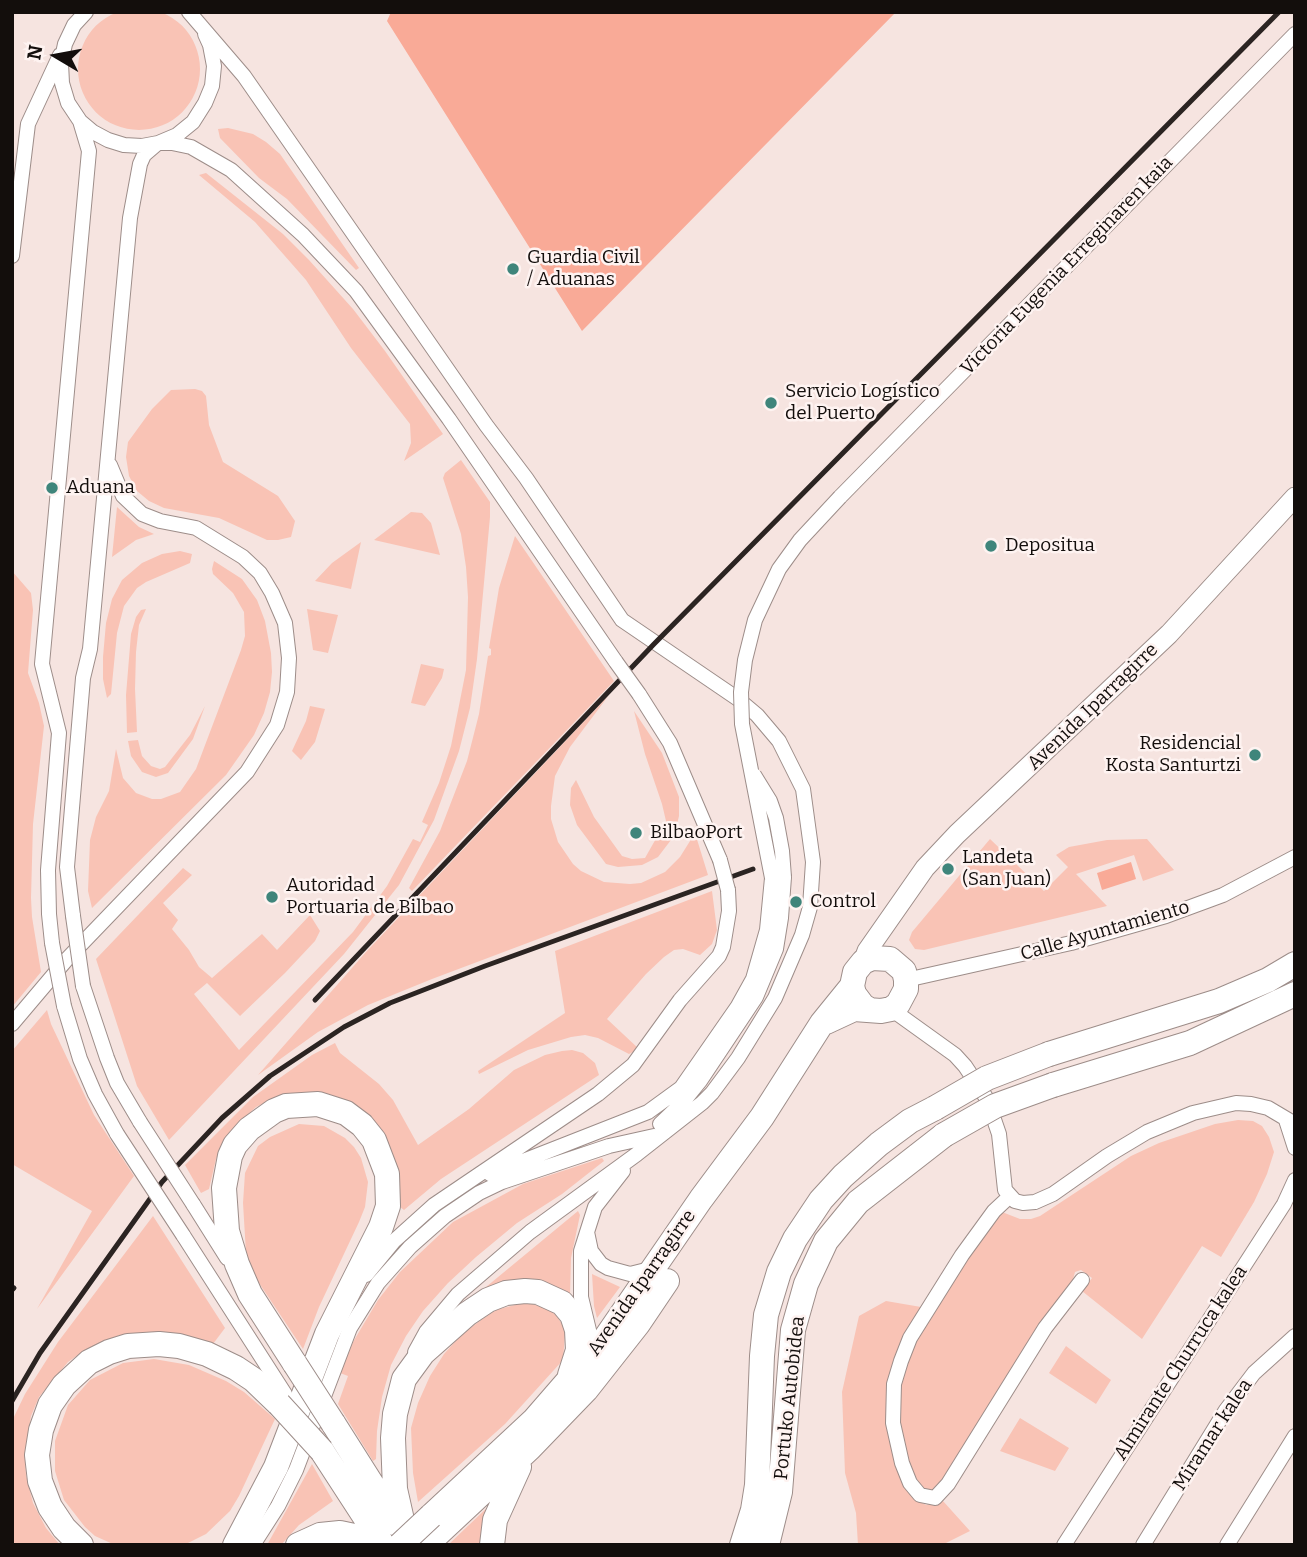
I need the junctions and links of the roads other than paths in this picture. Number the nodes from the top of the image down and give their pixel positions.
1 (86, 12) edge
2 (189, 12) edge
3 (202, 27) junction
4 (1295, 34) edge
5 (65, 44) junction
6 (80, 121) junction
7 (158, 143) junction
8 (12, 256) edge
9 (108, 457) junction
10 (1295, 497) edge
11 (1295, 857) edge
12 (778, 878) junction
13 (891, 917) junction
14 (863, 962) junction
15 (1295, 964) edge
16 (902, 972) junction
17 (852, 986) junction
18 (1295, 994) edge
19 (881, 1010) junction
20 (822, 1023) junction
21 (12, 1024) edge
22 (762, 1117) junction
23 (1291, 1122) edge
24 (662, 1133) junction
25 (644, 1140) junction
26 (1295, 1148) edge
27 (637, 1154) junction
28 (606, 1176) junction
29 (1295, 1180) edge
30 (451, 1192) junction
31 (1009, 1196) junction
32 (588, 1224) junction
33 (661, 1260) junction
34 (1082, 1280) dead end
35 (250, 1294) junction
36 (340, 1307) junction
37 (1295, 1336) edge
38 (594, 1352) junction
39 (404, 1380) junction
40 (561, 1391) junction
41 (282, 1399) junction
42 (1295, 1436) edge
43 (536, 1442) junction
44 (262, 1495) junction
45 (417, 1537) edge
46 (81, 1545) edge
47 (215, 1545) edge
48 (235, 1545) edge
49 (253, 1545) edge
50 (298, 1545) edge
51 (374, 1545) edge
52 (492, 1545) edge
53 (742, 1545) edge
54 (767, 1545) edge
55 (1064, 1545) edge
56 (1143, 1545) edge
57 (1227, 1545) edge

1 - 5 street
2 - 3 street
3 - 7 street
3 - 24 street
4 - 12 street, Victoria Eugenia Erreginaren kaia, bridge
5 - 6 street
5 - 8 street
6 - 7 street
6 - 41 street, bridge
7 - 9 street
7 - 30 street, bridge
9 - 21 street
9 - 35 street, bridge
10 - 13 street, Avenida Iparragirre
11 - 16 street, Calle Ayuntamiento
12 - 25 street
12 - 30 street
13 - 14 street, Avenida Iparragirre
13 - 16 street
14 - 16 highway
14 - 17 highway
15 - 53 highway, Portuko Autobidea, bridge
16 - 19 highway
17 - 19 highway
17 - 20 highway, Avenida Iparragirre
18 - 54 highway, Portuko Autobidea, bridge
19 - 20 highway
19 - 31 street
20 - 22 highway, Avenida Iparragirre
22 - 33 highway, Avenida Iparragirre
22 - 43 highway
23 - 26 street
23 - 31 street
24 - 25 street
24 - 27 street
25 - 28 street
25 - 49 street
27 - 28 street
27 - 32 street
28 - 39 street
29 - 55 street, Almirante Churruca kalea
30 - 36 street
31 - 34 street
32 - 33 street
32 - 38 street
33 - 38 highway, Avenida Iparragirre
35 - 36 highway
35 - 45 highway, bridge
36 - 44 highway
37 - 56 street, Miramar kalea
38 - 40 highway, Avenida Iparragirre
38 - 43 highway
39 - 40 highway
39 - 45 highway
40 - 45 highway, Avenida Iparragirre
41 - 45 highway, bridge
41 - 46 highway
42 - 57 street
43 - 45 highway
43 - 52 highway
44 - 47 highway
44 - 48 highway
50 - 51 highway

